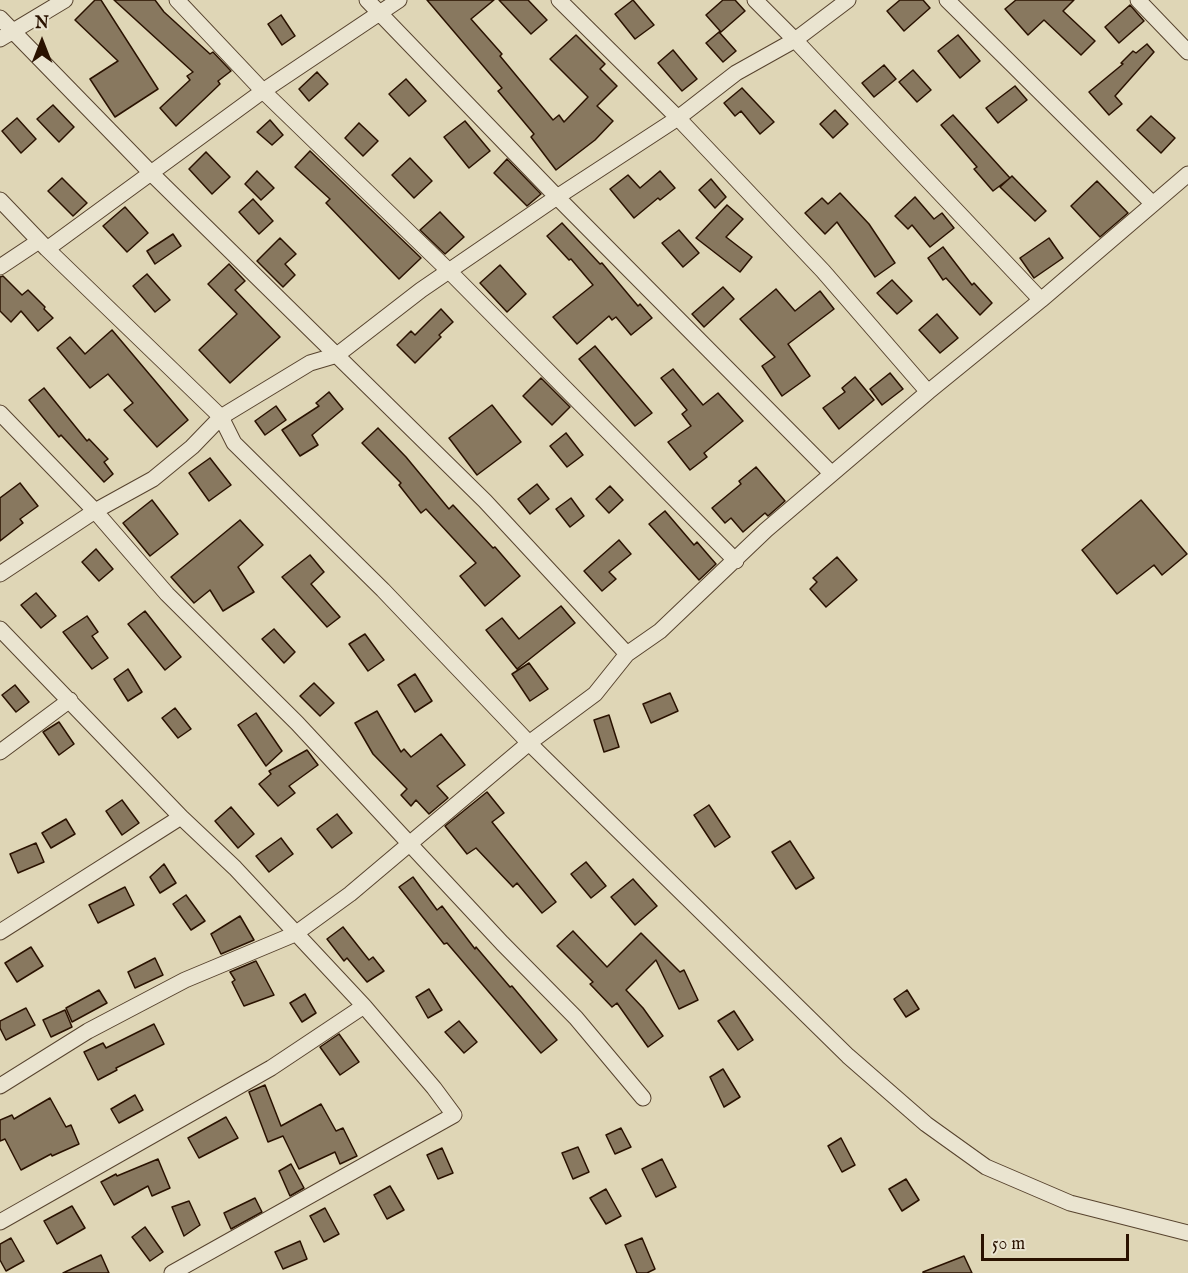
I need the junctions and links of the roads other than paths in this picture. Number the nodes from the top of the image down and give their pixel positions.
1 (65, 0) edge
2 (177, 0) edge
3 (367, 0) edge
4 (399, 0) edge
5 (559, 0) edge
6 (755, 0) edge
7 (848, 0) edge
8 (947, 0) edge
9 (1138, 0) edge
10 (380, 14) junction
11 (0, 18) edge
12 (6, 35) edge
13 (795, 39) junction
14 (1188, 52) edge
15 (263, 91) junction
16 (678, 118) junction
17 (152, 174) junction
18 (1188, 174) edge
19 (557, 197) junction
20 (0, 200) edge
21 (1153, 204) junction
22 (43, 245) junction
23 (0, 267) edge
24 (449, 271) junction
25 (1041, 300) junction
26 (338, 355) junction
27 (928, 392) junction
28 (0, 413) edge
29 (220, 417) junction
30 (831, 473) junction
31 (95, 511) junction
32 (736, 561) junction
33 (0, 574) edge
34 (0, 628) edge
35 (627, 654) junction
36 (70, 700) junction
37 (529, 743) junction
38 (0, 752) edge
39 (181, 817) junction
40 (410, 843) junction
41 (0, 932) edge
42 (295, 933) junction
43 (364, 1006) junction
44 (0, 1086) edge
45 (643, 1098) dead end
46 (0, 1222) edge
47 (1188, 1233) edge
48 (172, 1273) edge

1 - 12 street
2 - 15 street
3 - 10 street
4 - 10 street
5 - 16 street
6 - 13 street
7 - 13 street
8 - 21 street
9 - 14 street
10 - 15 street
10 - 19 street
11 - 12 street
12 - 17 street
13 - 16 street
13 - 25 street
15 - 17 street
15 - 24 street
16 - 19 street
16 - 27 street
17 - 22 street
17 - 26 street
18 - 21 street
19 - 24 street
19 - 30 street
20 - 22 street
21 - 25 street
22 - 23 street
22 - 29 street
24 - 26 street
24 - 32 street
25 - 27 street
26 - 29 street
26 - 35 street
27 - 30 street
28 - 31 street
29 - 31 street
29 - 37 street
30 - 32 street
31 - 33 street
31 - 40 street
32 - 35 street
34 - 36 street
35 - 37 street
36 - 38 street
36 - 39 street
37 - 40 street
37 - 47 street
39 - 41 street
39 - 42 street
40 - 42 street
40 - 45 street
42 - 43 street
42 - 44 street
43 - 46 street
43 - 48 street

